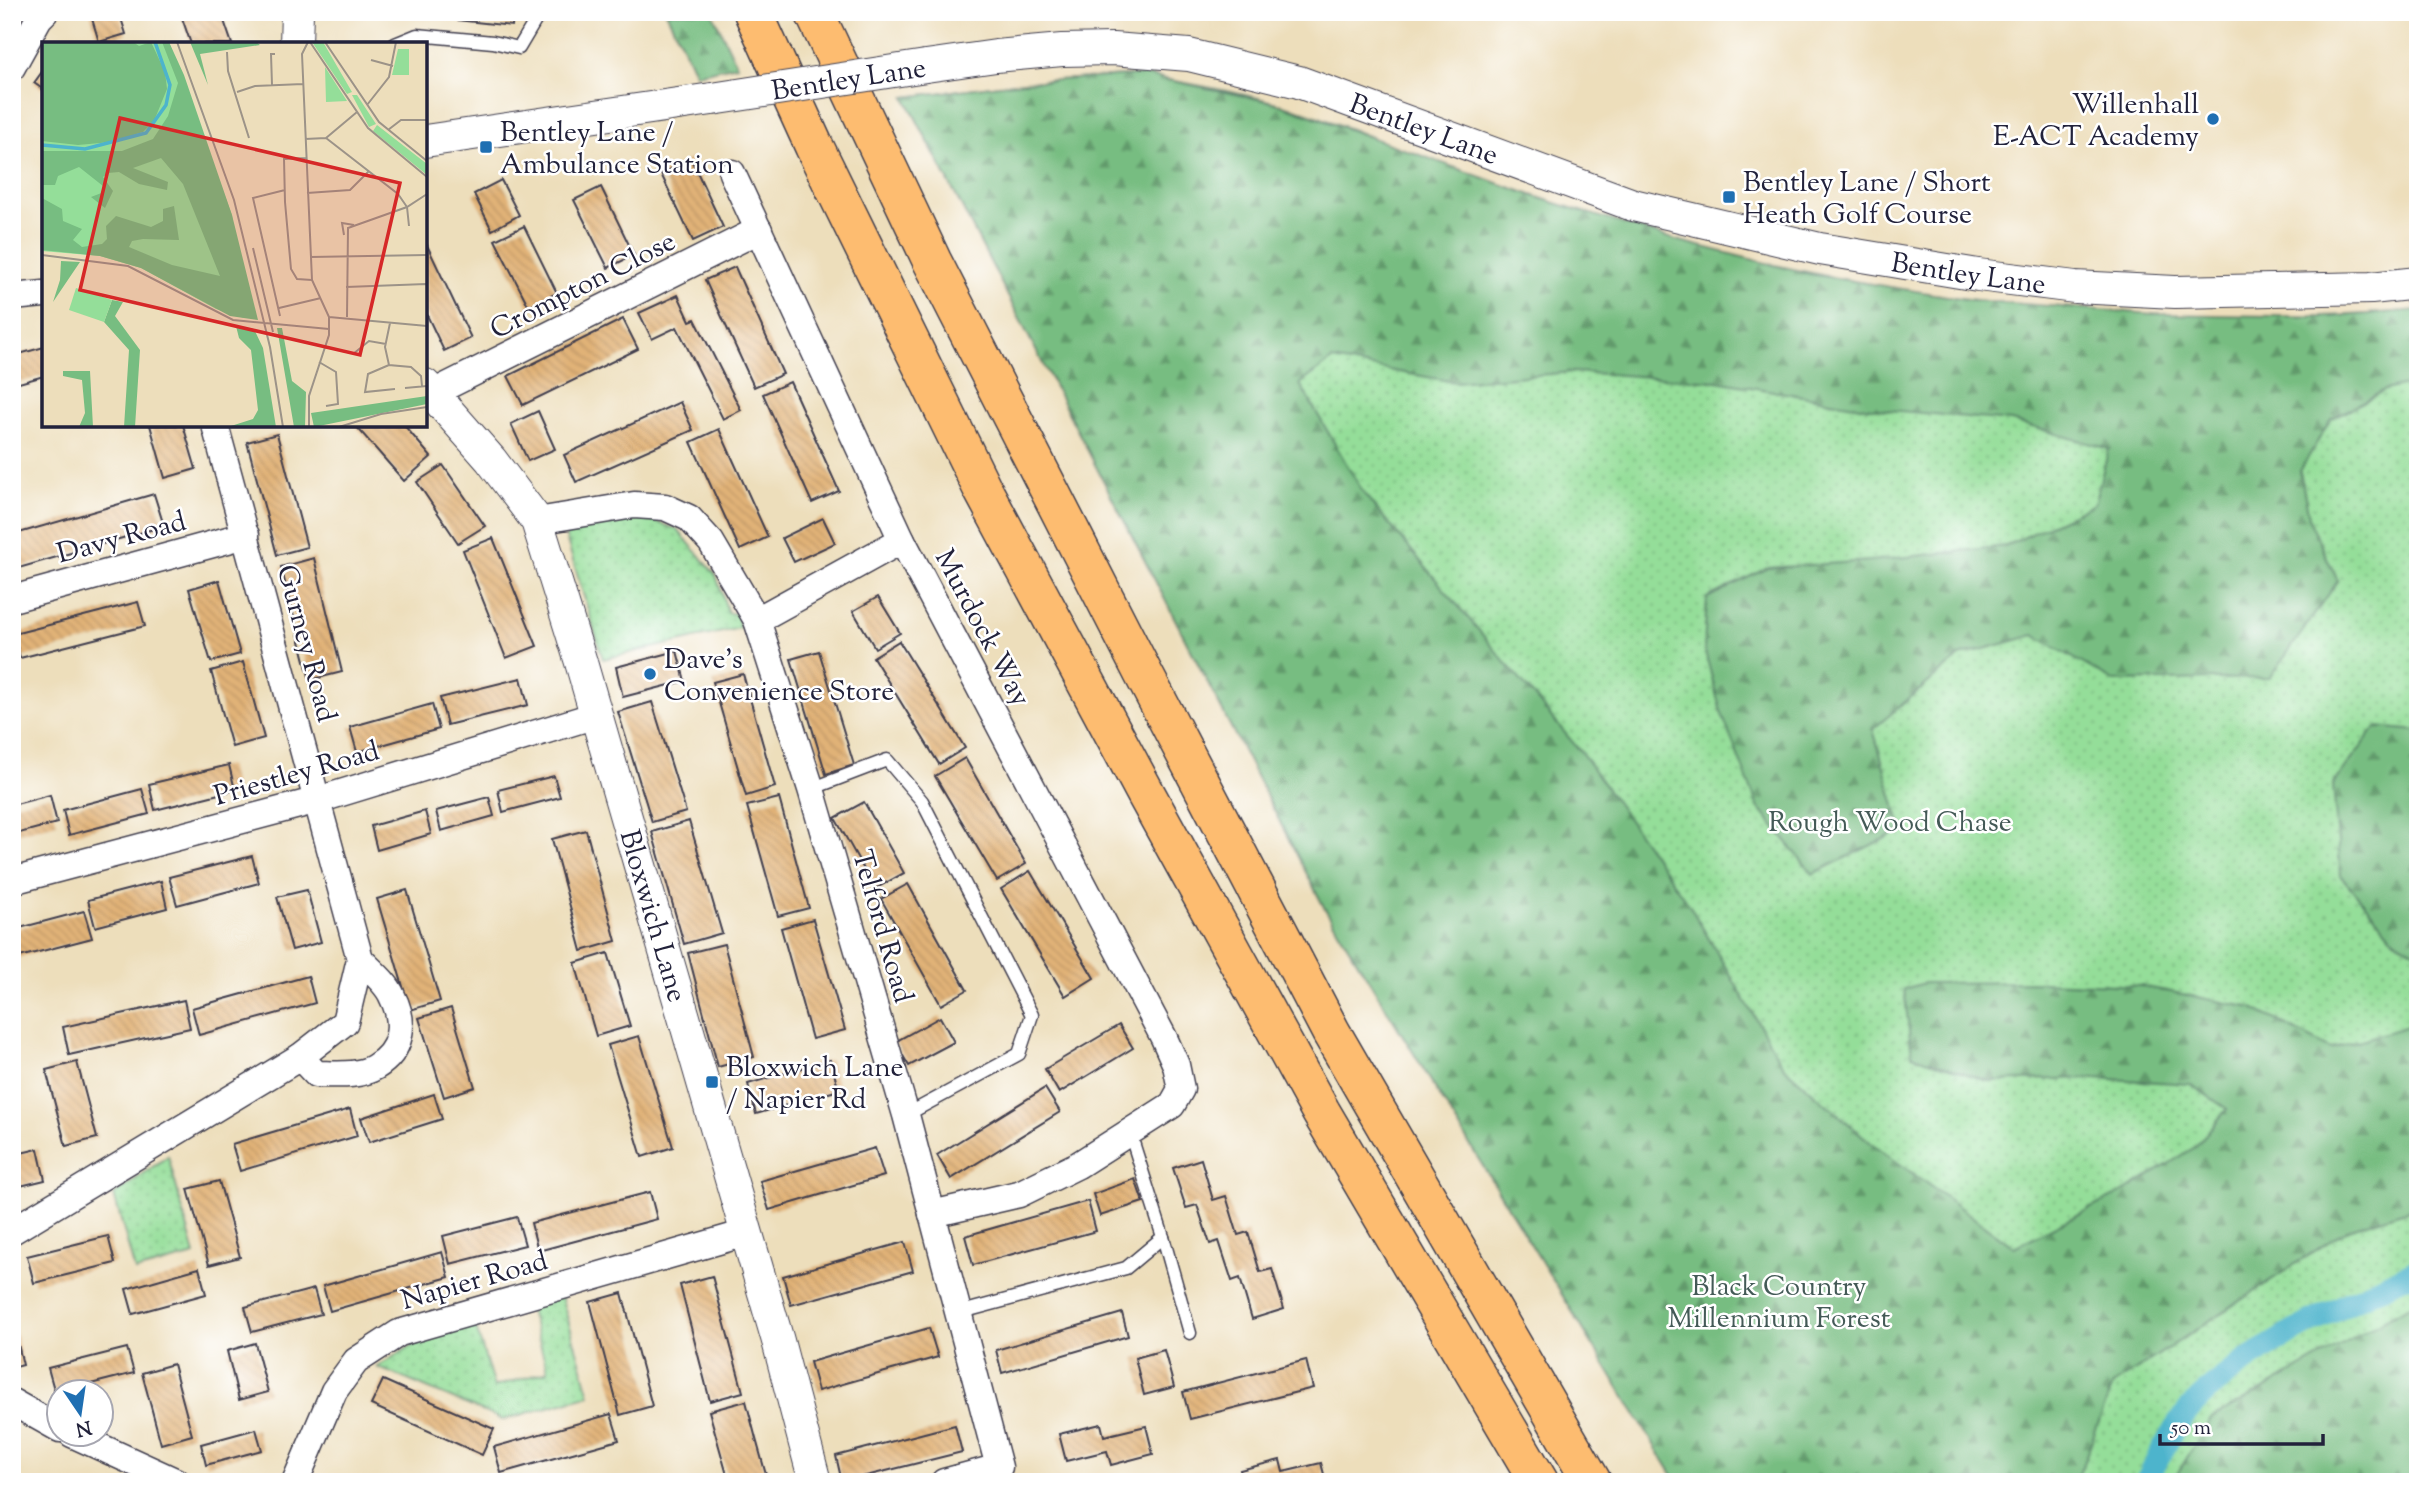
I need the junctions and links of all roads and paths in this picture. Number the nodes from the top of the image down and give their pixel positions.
1 (298, 12) edge
2 (537, 12) edge
3 (753, 12) edge
4 (814, 12) edge
5 (38, 14) edge
6 (296, 42) edge
7 (400, 42) edge
8 (12, 67) edge
9 (427, 141) edge
10 (732, 173) dead end
11 (760, 230) junction
12 (2418, 283) edge
13 (42, 294) edge
14 (12, 297) edge
15 (429, 389) edge
16 (216, 427) edge
17 (537, 522) junction
18 (246, 535) junction
19 (902, 540) junction
20 (12, 599) edge
21 (757, 620) junction
22 (596, 715) junction
23 (811, 789) junction
24 (318, 800) junction
25 (12, 881) edge
26 (360, 959) junction
27 (300, 1057) junction
28 (906, 1115) junction
29 (1130, 1133) junction
30 (932, 1214) junction
31 (12, 1231) edge
32 (746, 1233) junction
33 (1163, 1237) junction
34 (958, 1313) junction
35 (1190, 1333) dead end
36 (12, 1402) edge
37 (46, 1421) edge
38 (103, 1448) edge
39 (177, 1482) edge
40 (295, 1482) edge
41 (815, 1482) edge
42 (944, 1482) edge
43 (1539, 1482) edge
44 (1592, 1482) edge

1 - 6 street
2 - 7 lane
3 - 43 highway
4 - 44 highway
5 - 8 street
9 - 12 street, Bentley Lane, bridge
10 - 11 street, Murdock Way
11 - 15 street, Crompton Close
11 - 19 street, Murdock Way
13 - 14 street
15 - 17 street, Bloxwich Lane
16 - 18 street, Gurney Road
17 - 21 street, Telford Road
17 - 22 street, Bloxwich Lane
18 - 20 street, Davy Road
18 - 24 street, Gurney Road
19 - 21 street
19 - 29 street, Murdock Way
21 - 23 street, Telford Road
22 - 24 street, Priestley Road
22 - 32 street, Bloxwich Lane
23 - 28 street, Telford Road
23 - 28 lane
24 - 25 street, Priestley Road
24 - 26 street, Gurney Road
26 - 27 street, Gurney Road
26 - 27 street, Gurney Road
27 - 31 street, Gurney Road
28 - 30 street, Telford Road
29 - 30 street
29 - 33 lane
30 - 34 street, Telford Road
32 - 40 street, Napier Road
32 - 41 street, Bloxwich Lane
33 - 34 lane
33 - 35 lane
34 - 42 street, Telford Road
36 - 37 street
38 - 39 street

